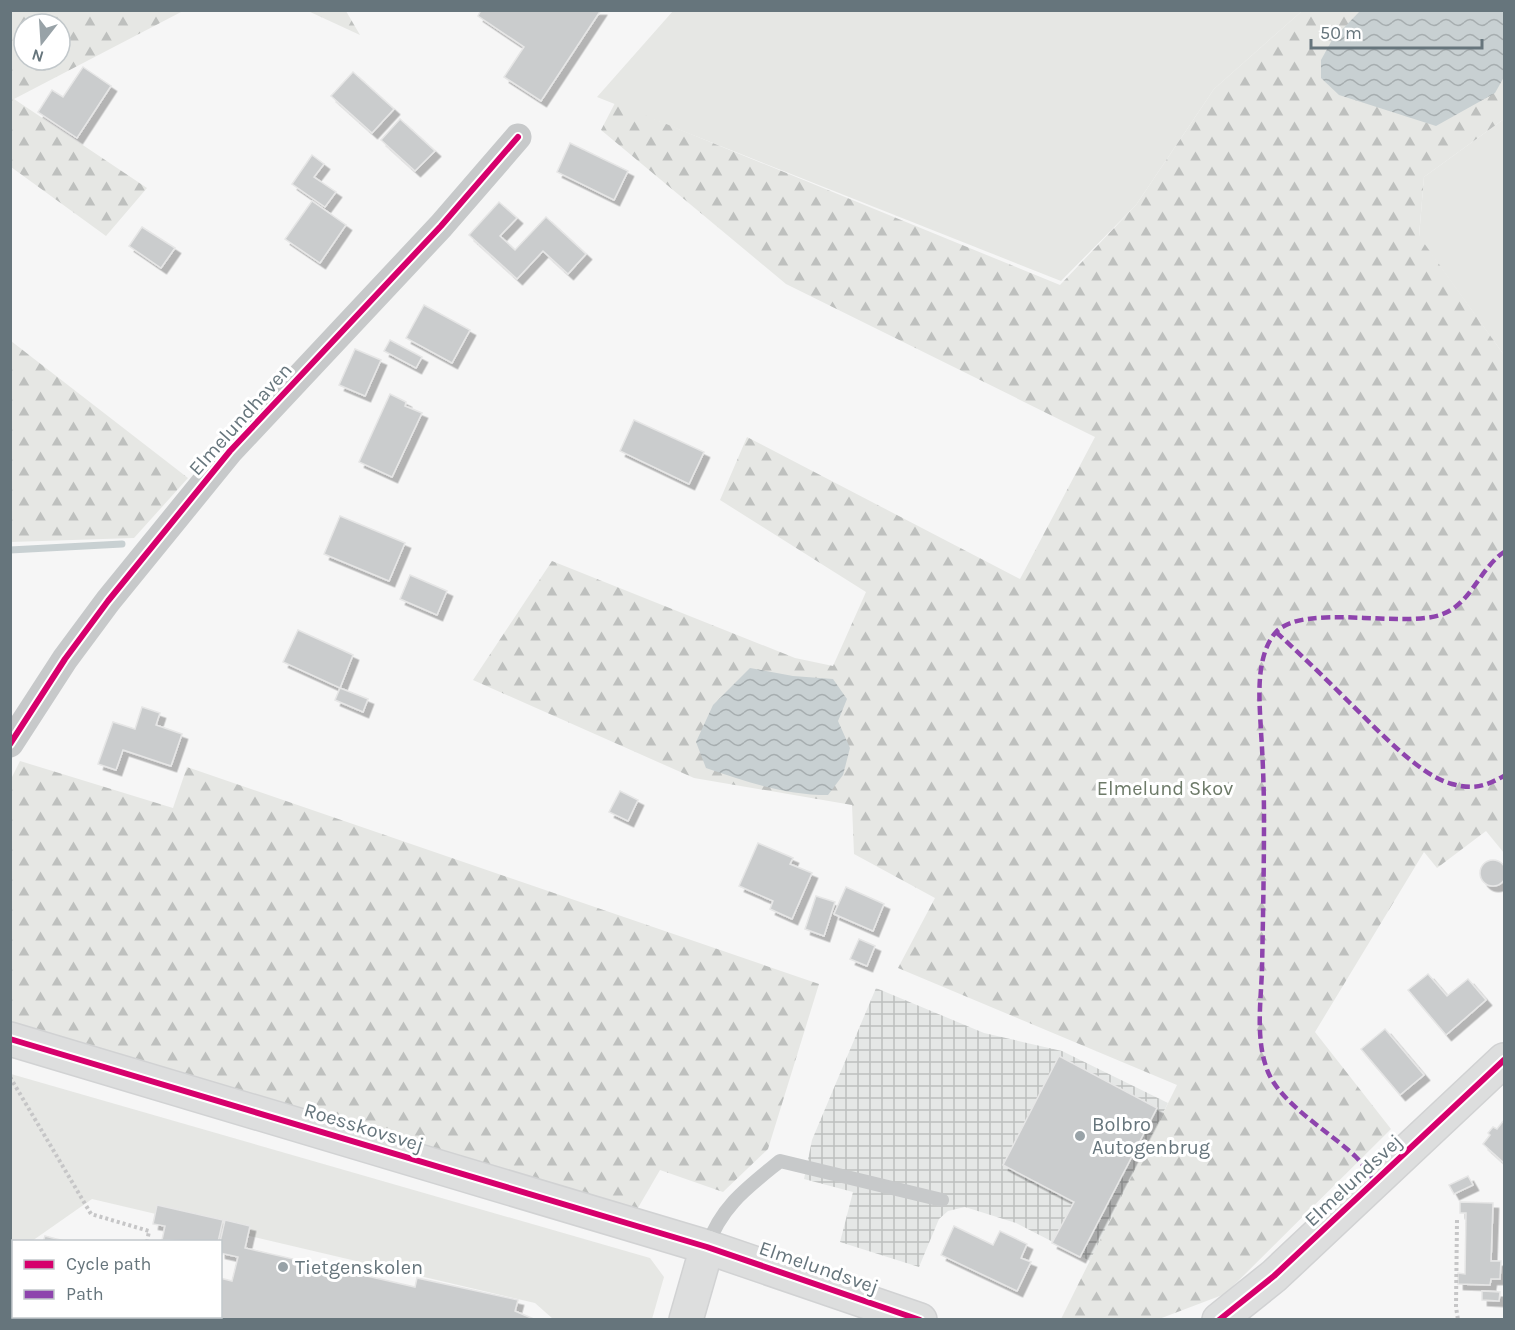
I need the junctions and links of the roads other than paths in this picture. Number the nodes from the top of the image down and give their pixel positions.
1 (518, 137) dead end
2 (10, 744) edge
3 (10, 1039) edge
4 (1504, 1059) edge
5 (942, 1200) dead end
6 (707, 1247) junction
7 (686, 1320) edge
8 (920, 1320) edge
9 (1219, 1320) edge

1 - 2 street, Elmelundhaven
3 - 6 street, Roesskovsvej
4 - 9 street, Elmelundsvej
5 - 6 lane
6 - 7 street
6 - 8 street, Elmelundsvej

